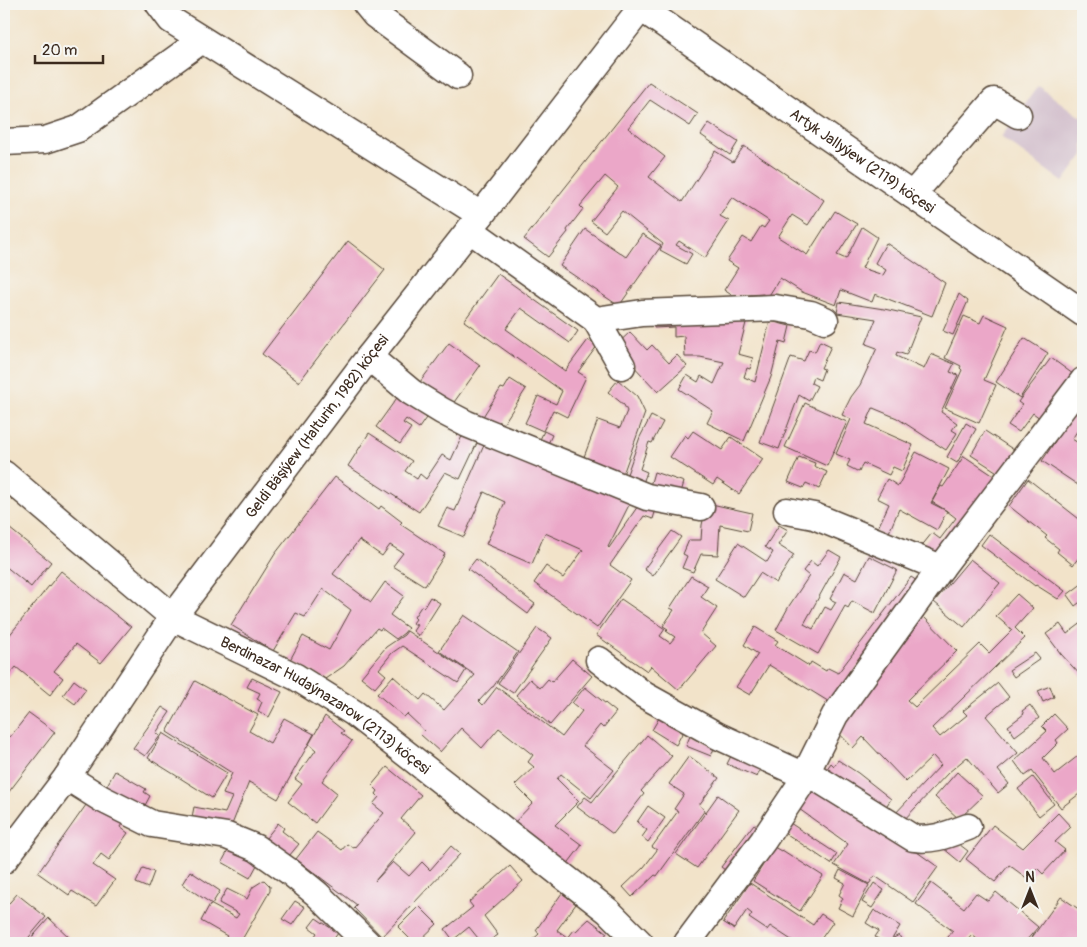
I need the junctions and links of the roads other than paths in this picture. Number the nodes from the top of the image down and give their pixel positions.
1 (159, 4) edge
2 (366, 4) edge
3 (642, 6) edge
4 (202, 40) junction
5 (458, 76) dead end
6 (1018, 115) dead end
7 (4, 142) edge
8 (912, 195) junction
9 (476, 223) junction
10 (1083, 313) edge
11 (596, 320) junction
12 (826, 320) dead end
13 (369, 357) junction
14 (622, 366) dead end
15 (1083, 381) edge
16 (4, 474) edge
17 (700, 507) dead end
18 (787, 511) dead end
19 (940, 568) junction
20 (173, 617) junction
21 (599, 660) dead end
22 (805, 776) junction
23 (67, 778) junction
24 (968, 826) dead end
25 (4, 860) edge
26 (367, 943) edge
27 (640, 943) edge
28 (687, 943) edge

1 - 4 street
2 - 5 street
3 - 8 street, Artyk Jallyýew (2119) köçesi
3 - 9 street, Geldi Bäşiýew (Halturin, 1982) köçesi
4 - 7 street
4 - 9 street
6 - 8 street
8 - 10 street, Artyk Jallyýew (2119) köçesi
9 - 11 street
9 - 13 street, Geldi Bäşiýew (Halturin, 1982) köçesi
11 - 12 street
11 - 14 street
13 - 17 street
13 - 20 street, Geldi Bäşiýew (Halturin, 1982) köçesi
15 - 19 street
16 - 20 street, Berdinazar Hudaýnazarow (2113) köçesi
18 - 19 street
19 - 22 street
20 - 23 street, Geldi Bäşiýew (Halturin, 1982) köçesi
20 - 27 street, Berdinazar Hudaýnazarow (2113) köçesi
21 - 22 street
22 - 24 street
22 - 28 street
23 - 25 street, Geldi Bäşiýew (Halturin, 1982) köçesi
23 - 26 street

